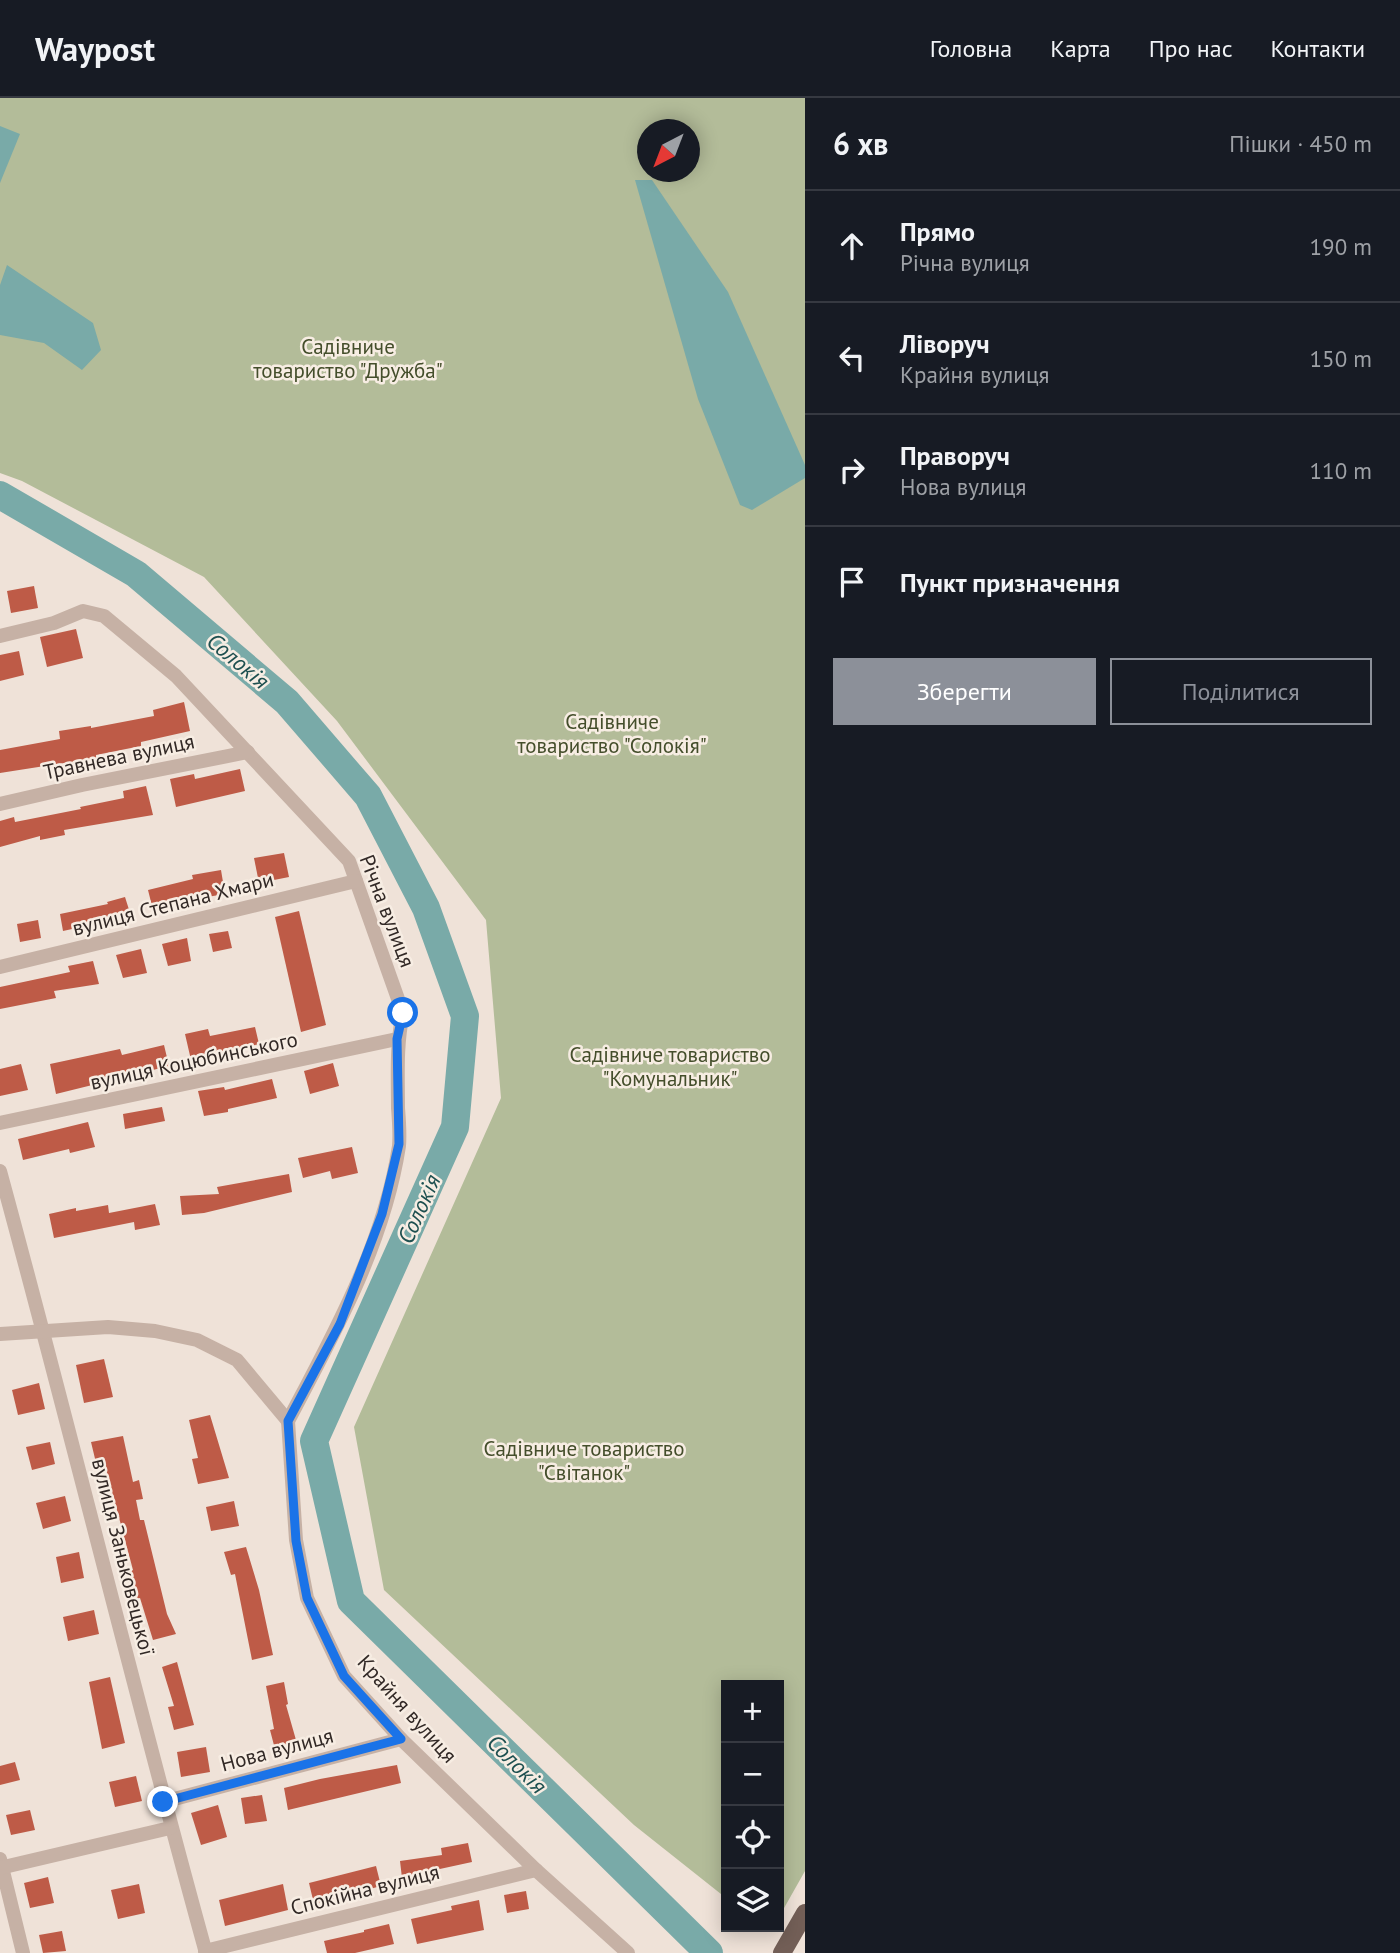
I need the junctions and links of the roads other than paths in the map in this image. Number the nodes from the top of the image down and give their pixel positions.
1 (0, 636) edge
2 (248, 752) junction
3 (0, 804) edge
4 (356, 881) junction
5 (0, 967) edge
6 (397, 1039) junction
7 (0, 1123) edge
8 (0, 1171) edge
9 (44, 1332) junction
10 (0, 1334) edge
11 (288, 1421) junction
12 (401, 1739) junction
13 (163, 1802) junction
14 (170, 1828) junction
15 (1, 1865) edge
16 (536, 1870) junction
17 (805, 1913) edge
18 (206, 1952) edge
19 (23, 1953) edge
20 (628, 1953) edge
21 (782, 1953) edge

1 - 2 street, Річна вулиця
2 - 3 street, Травнева вулиця
2 - 4 street, Річна вулиця
4 - 5 street, вулиця Степана Хмари
4 - 6 street, Річна вулиця
6 - 7 street, вулиця Коцюбинського
6 - 11 street, Річна вулиця
8 - 9 street, вулиця Заньковецької
9 - 10 street
9 - 11 street
9 - 13 street, вулиця Заньковецької
11 - 12 street, Крайня вулиця
12 - 13 street, Нова вулиця
12 - 16 street, Крайня вулиця
13 - 14 street, вулиця Заньковецької
14 - 15 street
14 - 18 street, вулиця Заньковецької
15 - 19 street
16 - 18 street, Спокійна вулиця
16 - 20 street, Крайня вулиця
17 - 21 main road

